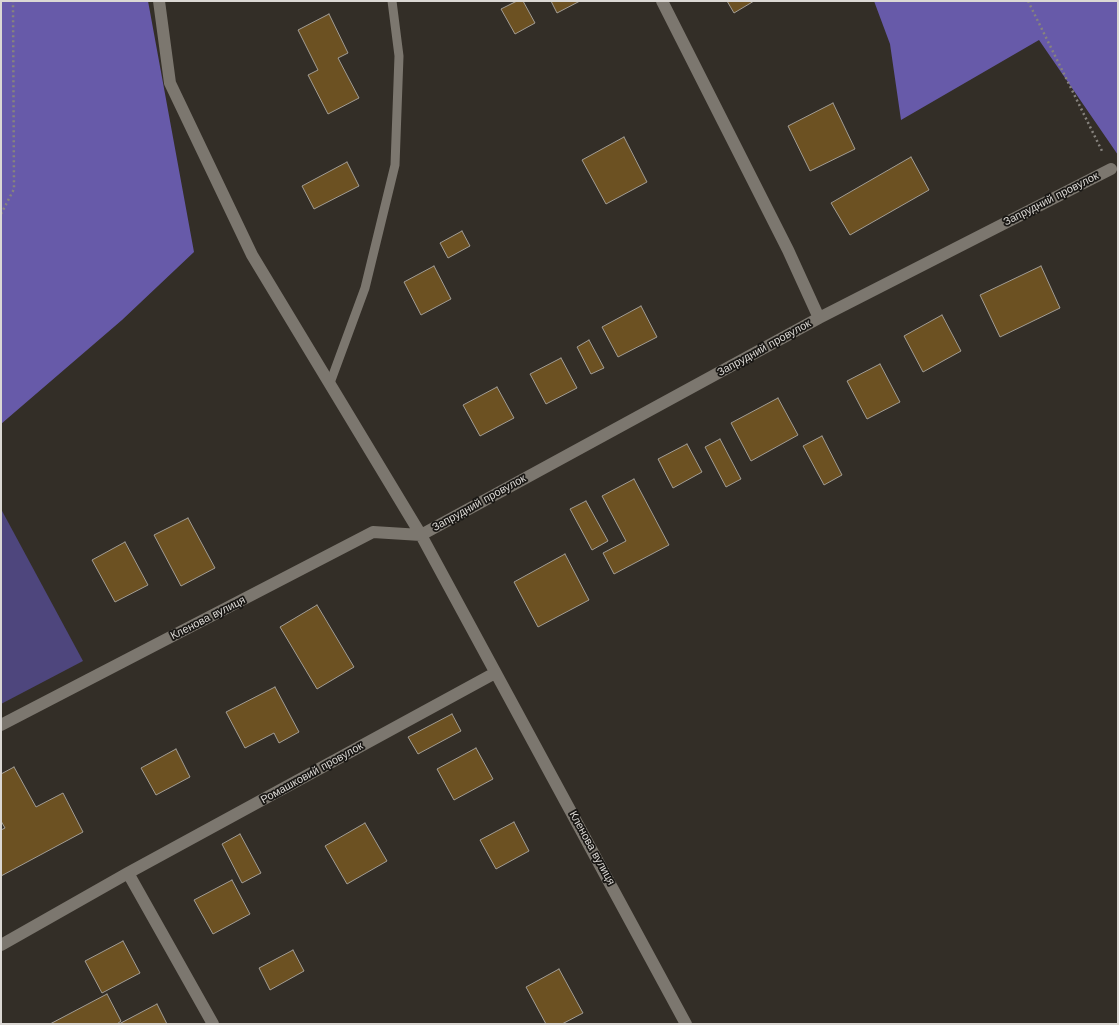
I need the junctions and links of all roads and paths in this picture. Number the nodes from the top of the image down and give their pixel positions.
1 (13, 1) edge
2 (159, 1) edge
3 (392, 1) edge
4 (662, 1) edge
5 (1028, 1) edge
6 (1111, 169) joint
7 (1, 214) edge
8 (819, 318) junction
9 (330, 383) junction
10 (421, 535) junction
11 (495, 673) junction
12 (1, 725) edge
13 (128, 873) junction
14 (1, 945) edge
15 (213, 1024) edge
16 (686, 1024) edge

1 - 7 path
2 - 9 street, Кленова вулиця
3 - 9 lane
4 - 8 street
5 - 6 path
6 - 8 street, Запрудний провулок
8 - 10 street, Запрудний провулок
9 - 10 street, Кленова вулиця
10 - 11 street, Кленова вулиця
10 - 12 street, Кленова вулиця
11 - 13 street, Ромашковий провулок
11 - 16 street, Кленова вулиця
13 - 14 street, Ромашковий провулок
13 - 15 street

